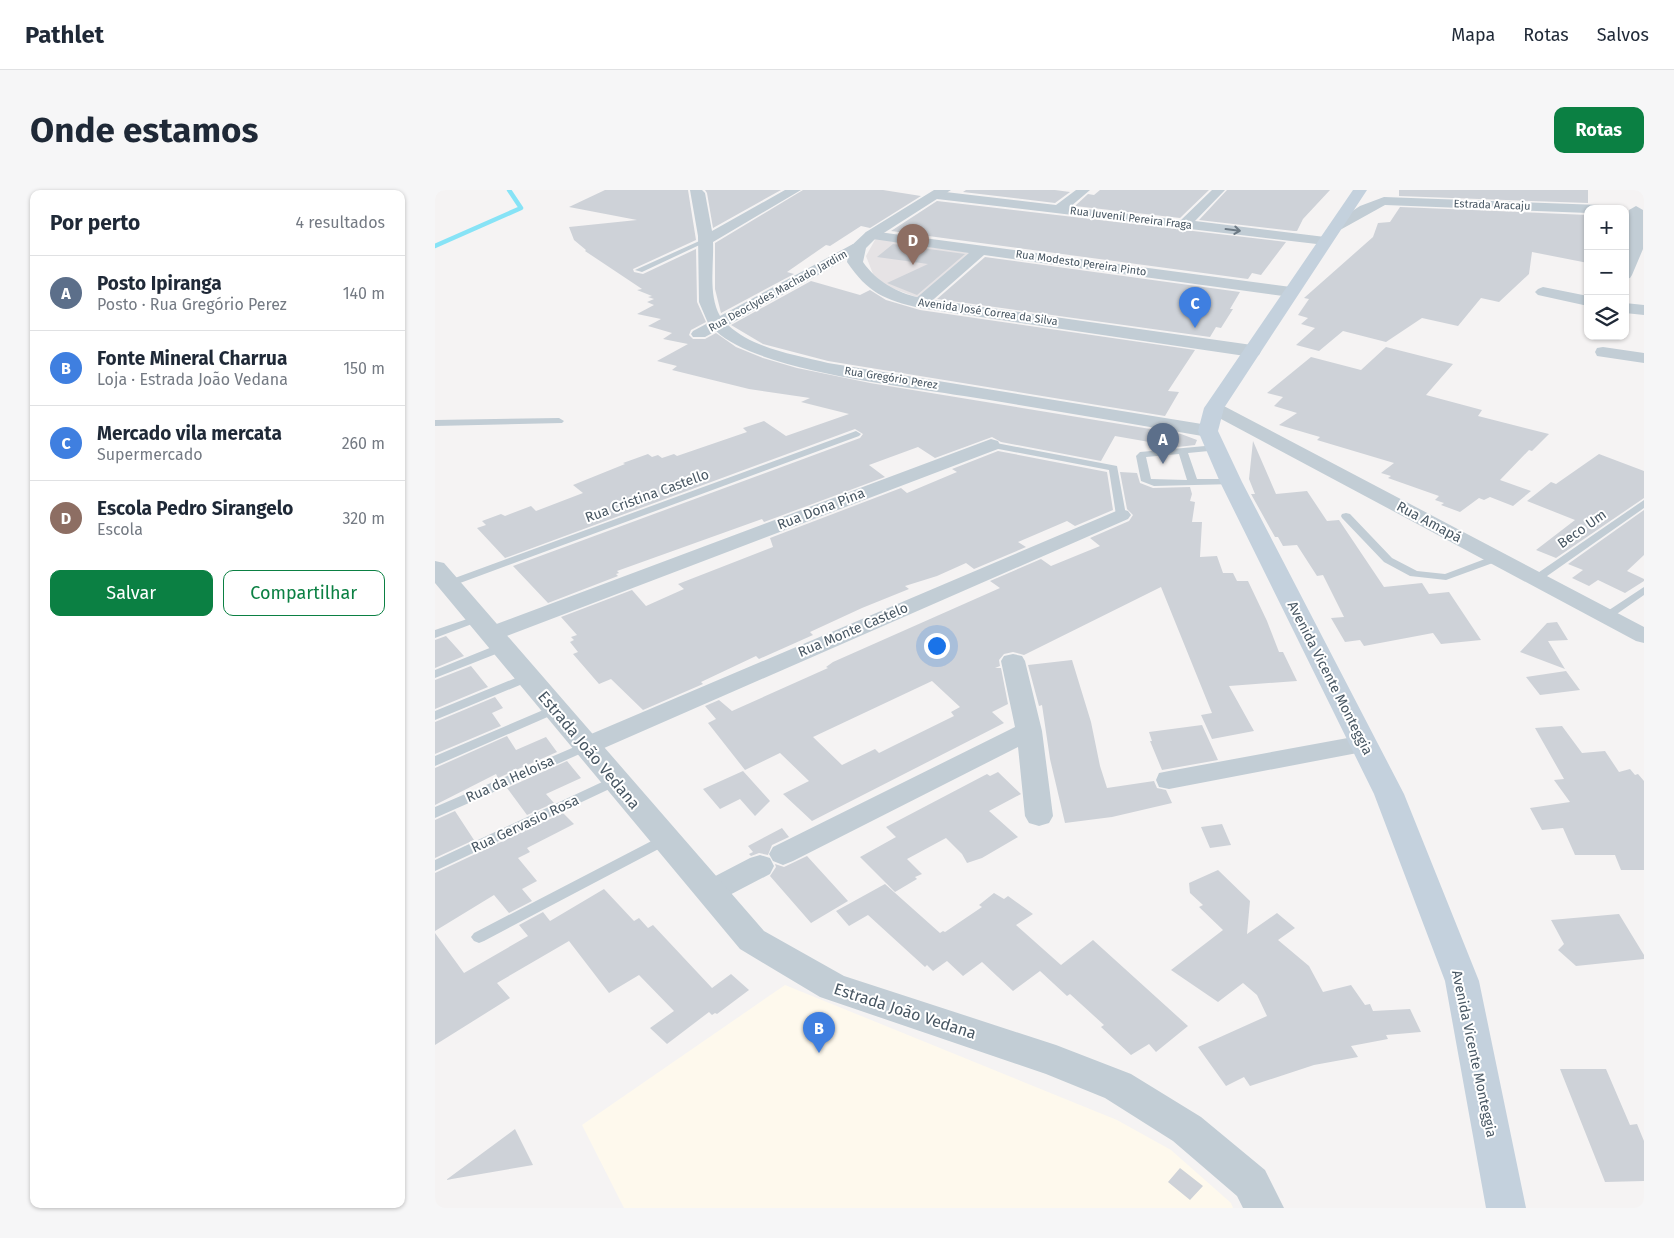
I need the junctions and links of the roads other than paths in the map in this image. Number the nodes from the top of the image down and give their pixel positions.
1 (696, 190) edge
2 (795, 190) edge
3 (1084, 190) edge
4 (1219, 190) edge
5 (1360, 190) edge
6 (940, 192) edge
7 (1386, 196) edge
8 (1584, 208) edge
9 (1059, 209) junction
10 (1635, 210) edge
11 (1185, 224) junction
12 (1330, 234) junction
13 (871, 235) junction
14 (706, 240) junction
15 (858, 247) junction
16 (981, 250) junction
17 (1629, 265) edge
18 (639, 270) dead end
19 (1291, 292) junction
20 (1543, 292) dead end
21 (1584, 300) edge
22 (920, 303) junction
23 (1629, 308) edge
24 (1644, 310) edge
25 (717, 324) junction
26 (699, 334) dead end
27 (1252, 351) junction
28 (1603, 352) dead end
29 (1644, 358) edge
30 (559, 421) dead end
31 (435, 423) edge
32 (1213, 429) junction
33 (856, 434) dead end
34 (991, 445) joint
35 (1183, 451) junction
36 (1193, 482) junction
37 (1231, 482) junction
38 (1644, 503) edge
39 (1121, 515) joint
40 (1346, 516) dead end
41 (1497, 558) junction
42 (441, 576) edge
43 (1536, 579) junction
44 (1644, 590) edge
45 (1607, 616) junction
46 (490, 633) junction
47 (435, 634) edge
48 (1644, 636) edge
49 (1013, 661) dead end
50 (435, 674) edge
51 (528, 677) junction
52 (555, 709) junction
53 (435, 716) edge
54 (1029, 731) junction
55 (1363, 744) junction
56 (585, 746) junction
57 (435, 761) edge
58 (1169, 780) dead end
59 (615, 782) junction
60 (435, 813) edge
61 (1039, 816) dead end
62 (665, 839) junction
63 (435, 866) edge
64 (710, 892) junction
65 (479, 937) dead end
66 (1264, 1208) edge
67 (1505, 1208) edge

1 - 14 street
2 - 14 street
3 - 9 street
4 - 11 street
5 - 12 main road
6 - 9 street, Rua Juvenil Pereira Fraga
6 - 13 street
7 - 8 street, Estrada Aracaju
7 - 12 street
9 - 11 street, Rua Juvenil Pereira Fraga
10 - 17 street
11 -> 12 street, Rua Juvenil Pereira Fraga
12 - 19 main road
13 - 15 street
13 - 16 street, Rua Modesto Pereira Pinto
14 - 18 lane
14 - 25 street
15 - 22 street, Avenida José Correa da Silva
15 - 25 street, Rua Deoclydes Machado Jardim
16 - 19 street, Rua Modesto Pereira Pinto
16 - 22 street
19 - 27 main road
20 - 21 street
22 - 27 street, Avenida José Correa da Silva
23 - 24 street
25 - 26 street, Rua Deoclydes Machado Jardim
25 - 32 street, Rua Gregório Perez
27 - 32 main road
28 - 29 street
30 - 31 lane
32 - 35 lane
32 - 37 main road, Avenida Vicente Monteggia
32 - 41 street, Rua Amapá
33 - 42 lane, Rua Cristina Castello
34 - 39 lane, Rua Dona Pina
34 - 46 street, Rua Dona Pina
35 - 36 lane
35 - 36 lane
36 - 37 lane
37 - 55 main road, Avenida Vicente Monteggia
38 - 43 lane, Beco Um
39 - 56 street, Rua Monte Castelo
40 - 41 lane
41 - 43 street, Rua Amapá
42 - 46 street, Estrada João Vedana
43 - 45 street, Rua Amapá
44 - 45 lane
45 - 48 street, Rua Amapá
46 - 47 lane
46 - 50 lane
46 - 51 street, Estrada João Vedana
49 - 54 street
51 - 52 street, Estrada João Vedana
51 - 53 lane
52 - 56 street, Estrada João Vedana
52 - 57 lane
54 - 61 street
54 - 64 street
55 - 58 street
55 - 67 main road, Avenida Vicente Monteggia
56 - 59 street, Estrada João Vedana
56 - 60 lane, Rua da Heloisa
59 - 62 street, Estrada João Vedana
59 - 63 lane, Rua Gervasio Rosa
62 - 64 street, Estrada João Vedana
62 - 65 lane
64 - 66 street, Estrada João Vedana

